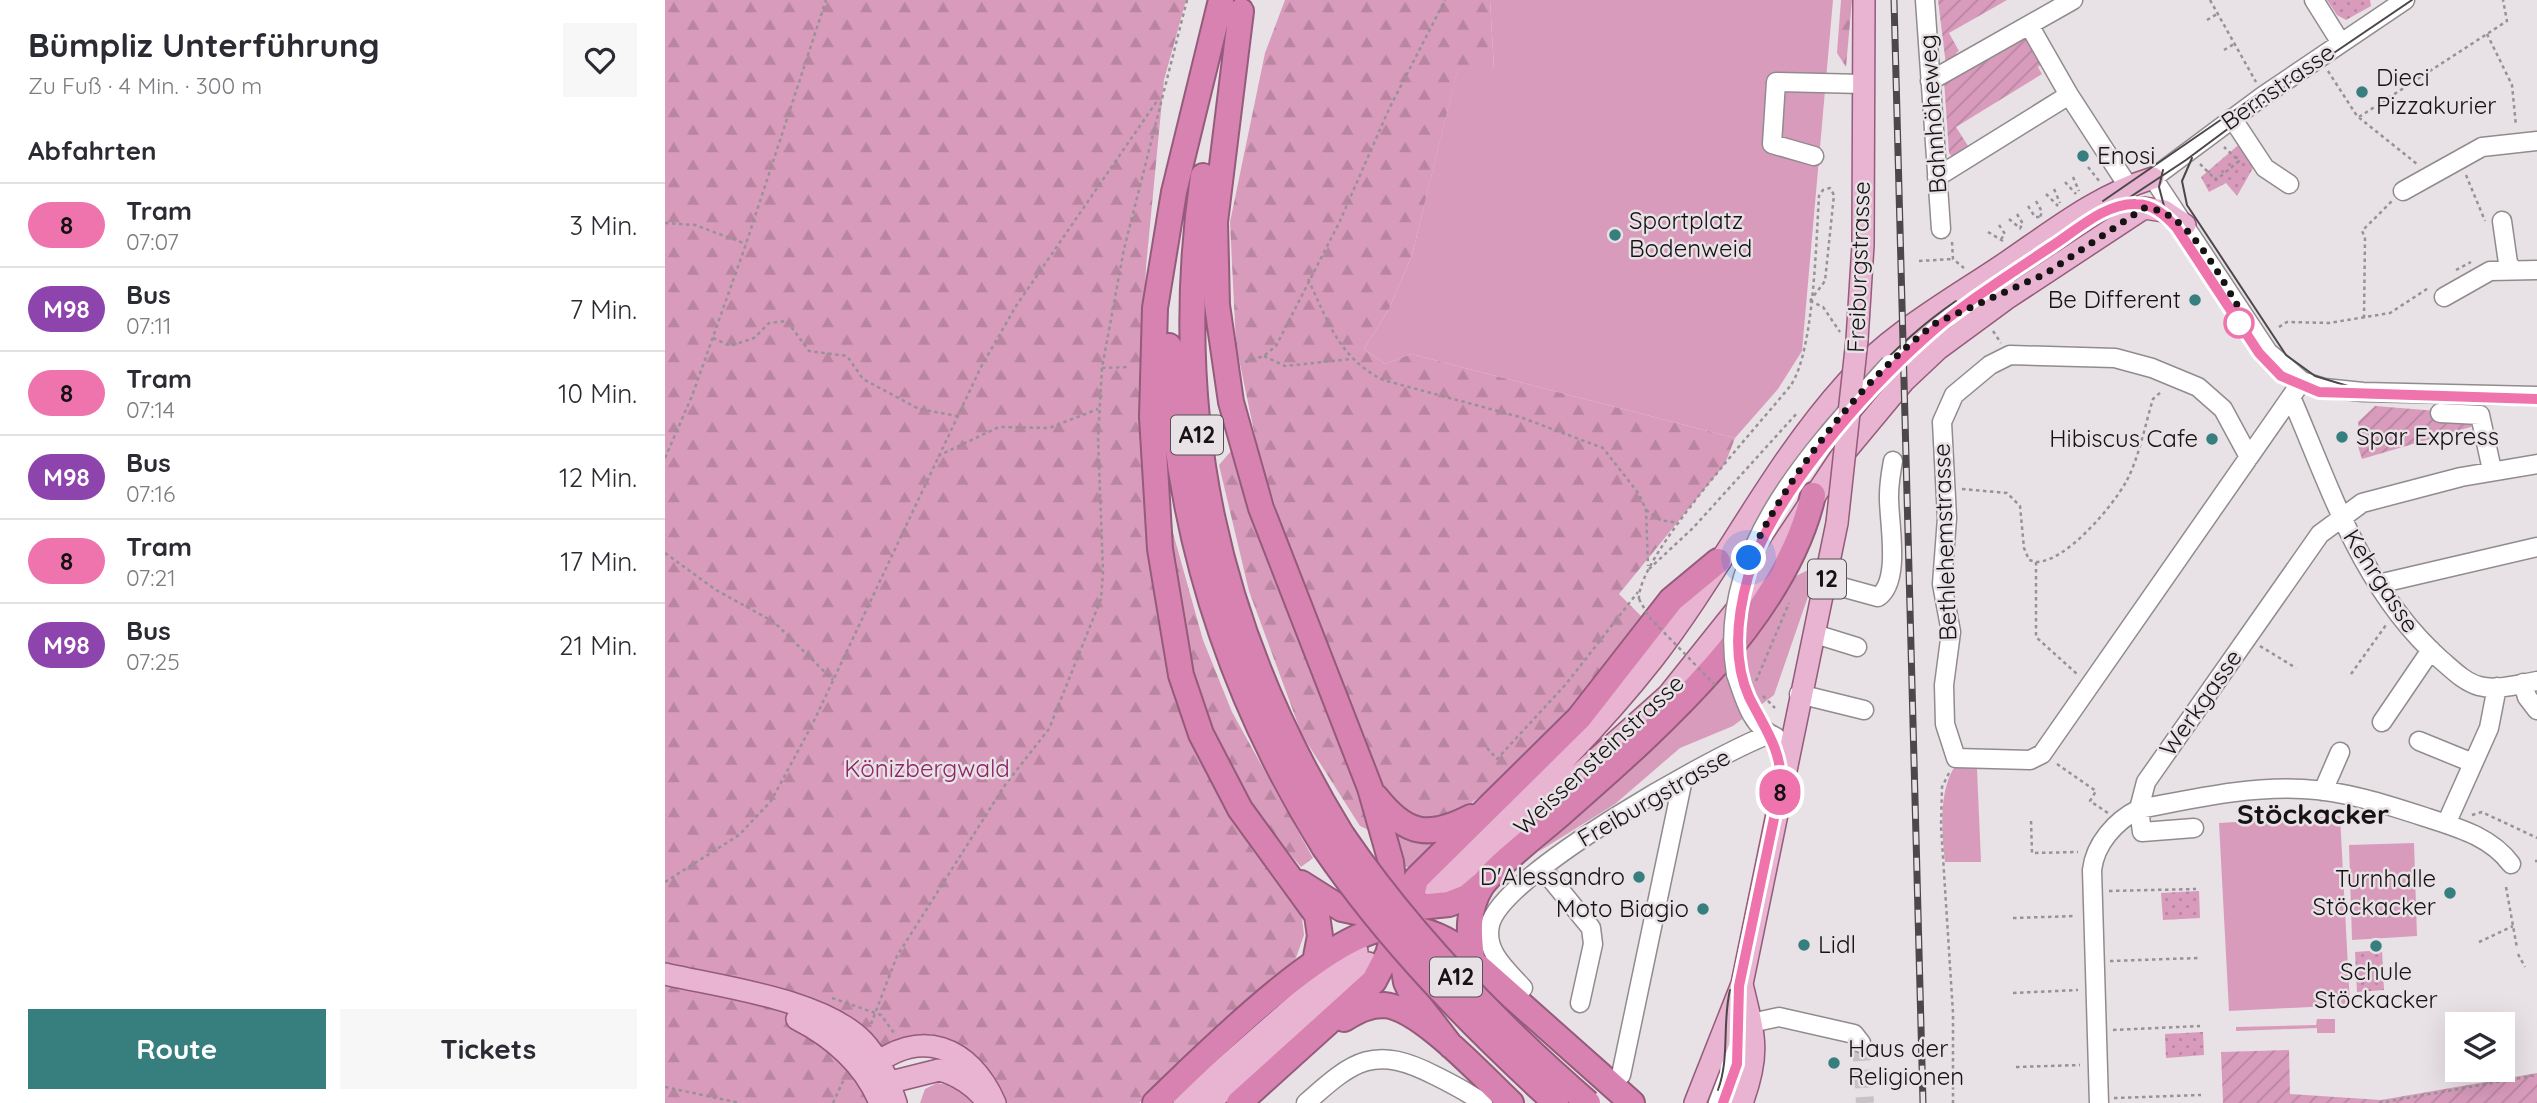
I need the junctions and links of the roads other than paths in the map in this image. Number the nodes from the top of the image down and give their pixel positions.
1 (1864, 0) edge
2 (1925, 0) edge
3 (2073, 0) edge
4 (2314, 0) edge
5 (2405, 0) edge
6 (1235, 4) edge
7 (2029, 25) junction
8 (2341, 43) junction
9 (1930, 81) junction
10 (1863, 84) junction
11 (2069, 95) junction
12 (2232, 118) junction
13 (1189, 130) junction
14 (2537, 141) edge
15 (1814, 156) dead end
16 (1937, 177) junction
17 (2153, 178) junction
18 (2289, 184) dead end
19 (2128, 186) junction
20 (2403, 191) road end
21 (2494, 222) road end
22 (2185, 225) junction
23 (1941, 229) dead end
24 (2505, 270) junction
25 (2537, 270) edge
26 (2045, 274) junction
27 (1988, 275) junction
28 (2439, 291) road end
29 (2002, 293) junction
30 (1936, 323) junction
31 (2302, 381) junction
32 (2537, 396) edge
33 (2291, 397) junction
34 (2440, 413) dead end
35 (2249, 457) junction
36 (1893, 461) dead end
37 (2537, 464) edge
38 (2492, 470) junction
39 (1813, 495) junction
40 (2341, 519) junction
41 (2537, 547) edge
42 (1718, 561) junction
43 (1826, 583) junction
44 (2378, 584) junction
45 (1815, 634) junction
46 (1857, 647) dead end
47 (2431, 650) junction
48 (2530, 682) edge
49 (2497, 687) junction
50 (1799, 694) junction
51 (1864, 710) dead end
52 (2537, 710) edge
53 (2382, 722) dead end
54 (1780, 738) junction
55 (2419, 741) dead end
56 (2340, 752) dead end
57 (2473, 763) junction
58 (1683, 779) junction
59 (1370, 788) junction
60 (2323, 791) junction
61 (1490, 807) junction
62 (2139, 809) junction
63 (2446, 824) junction
64 (2194, 828) dead end
65 (1333, 841) junction
66 (2511, 864) dead end
67 (1542, 868) junction
68 (1291, 877) junction
69 (1482, 884) junction
70 (1399, 919) junction
71 (1472, 959) junction
72 (1315, 962) junction
73 (665, 974) edge
74 (1742, 984) junction
75 (1523, 988) dead end
76 (1580, 1003) dead end
77 (1753, 1032) junction
78 (1313, 1037) junction
79 (1724, 1042) junction
80 (1861, 1043) dead end
81 (1451, 1046) junction
82 (922, 1073) junction
83 (1621, 1075) dead end
84 (872, 1079) edge
85 (1470, 1100) edge
86 (2103, 1101) edge
87 (896, 1103) edge
88 (909, 1103) edge
89 (988, 1103) edge
90 (995, 1103) edge
91 (1155, 1103) edge
92 (1184, 1103) edge
93 (1209, 1103) edge
94 (1239, 1103) edge
95 (1306, 1103) edge
96 (1511, 1103) edge
97 (1556, 1103) edge
98 (1588, 1103) edge
99 (1632, 1103) edge
100 (1695, 1103) edge
101 (1718, 1103) edge
102 (1742, 1103) edge

1 - 10 main road, Freiburgstrasse / 12
2 - 9 street, Bahnhöheweg
3 - 7 street
4 - 8 street
5 - 8 street, Bernstrasse
6 - 13 highway, A12
6 - 59 highway
6 - 65 highway, A12
7 - 9 street
7 - 11 street
8 - 12 street, Bernstrasse
9 - 16 street, Bahnhöheweg
10 - 15 street
10 - 43 main road, Freiburgstrasse / 12, bridge
11 - 16 street
11 - 19 street
12 - 17 street, Bernstrasse
12 - 18 street
13 - 65 highway, A12
13 - 68 highway
14 - 20 street
16 - 23 street, Bahnhöheweg
17 - 19 main road, Bernstrasse
17 - 22 street
17 - 29 main road, Bernstrasse
19 - 27 main road, Bernstrasse
21 - 24 street
22 - 26 main road
22 - 31 street
24 - 25 street
24 - 28 street
26 - 29 street
26 - 39 main road
27 - 30 street
27 - 42 main road, Bernstrasse
29 - 30 street
29 - 39 main road, Bernstrasse
30 - 54 street, bridge
31 - 32 street
31 - 33 street
33 - 35 street
33 - 40 street, Kehrgasse
34 - 38 street
35 - 35 street, Bethlehemstrasse
36 - 43 street
37 - 38 street, Werkgasse
38 - 40 street, Werkgasse
39 - 42 main road, Weissensteinstrasse
39 - 69 highway
40 - 44 street, Kehrgasse
40 - 62 street, Werkgasse
41 - 44 street
42 - 61 highway
43 - 45 main road, Freiburgstrasse / 12
44 - 47 street, Kehrgasse
45 - 46 street
45 - 50 main road, Freiburgstrasse / 12
47 - 49 street, Kehrgasse
47 - 53 street
48 - 49 street, Kehrgasse
48 - 52 street
49 - 57 street
50 - 51 street
50 - 54 main road, Freiburgstrasse / 12
54 - 58 street, Freiburgstrasse
54 - 74 main road, Freiburgstrasse / 12
55 - 57 street
56 - 60 street
57 - 63 street
58 - 67 street, Freiburgstrasse
58 - 83 street
59 - 61 highway
59 - 70 highway
60 - 62 street
60 - 63 street
61 - 70 highway
62 - 64 street
62 - 86 street
63 - 66 street
65 - 97 highway, A12, bridge
65 - 98 highway, A12, bridge
67 - 75 street, Freiburgstrasse
67 - 76 street
68 - 70 highway
68 - 72 highway
69 - 70 highway
69 - 71 highway
70 - 71 highway
70 - 72 highway
70 - 78 highway
70 - 81 highway
71 - 99 highway
72 - 91 highway
73 - 84 main road
74 - 77 main road, Freiburgstrasse / 12
74 - 79 main road, Freiburgstrasse / 12
77 - 79 main road
77 - 80 street
77 - 102 main road, Freiburgstrasse / 12
78 - 81 highway
78 - 94 highway
79 - 100 main road, Freiburgstrasse / 12
79 - 101 street, Freiburgstrasse
81 - 96 highway
82 - 84 main road
82 - 88 main road
82 - 89 main road
84 - 87 main road
84 - 90 main road
85 - 95 street
92 - 93 main road

